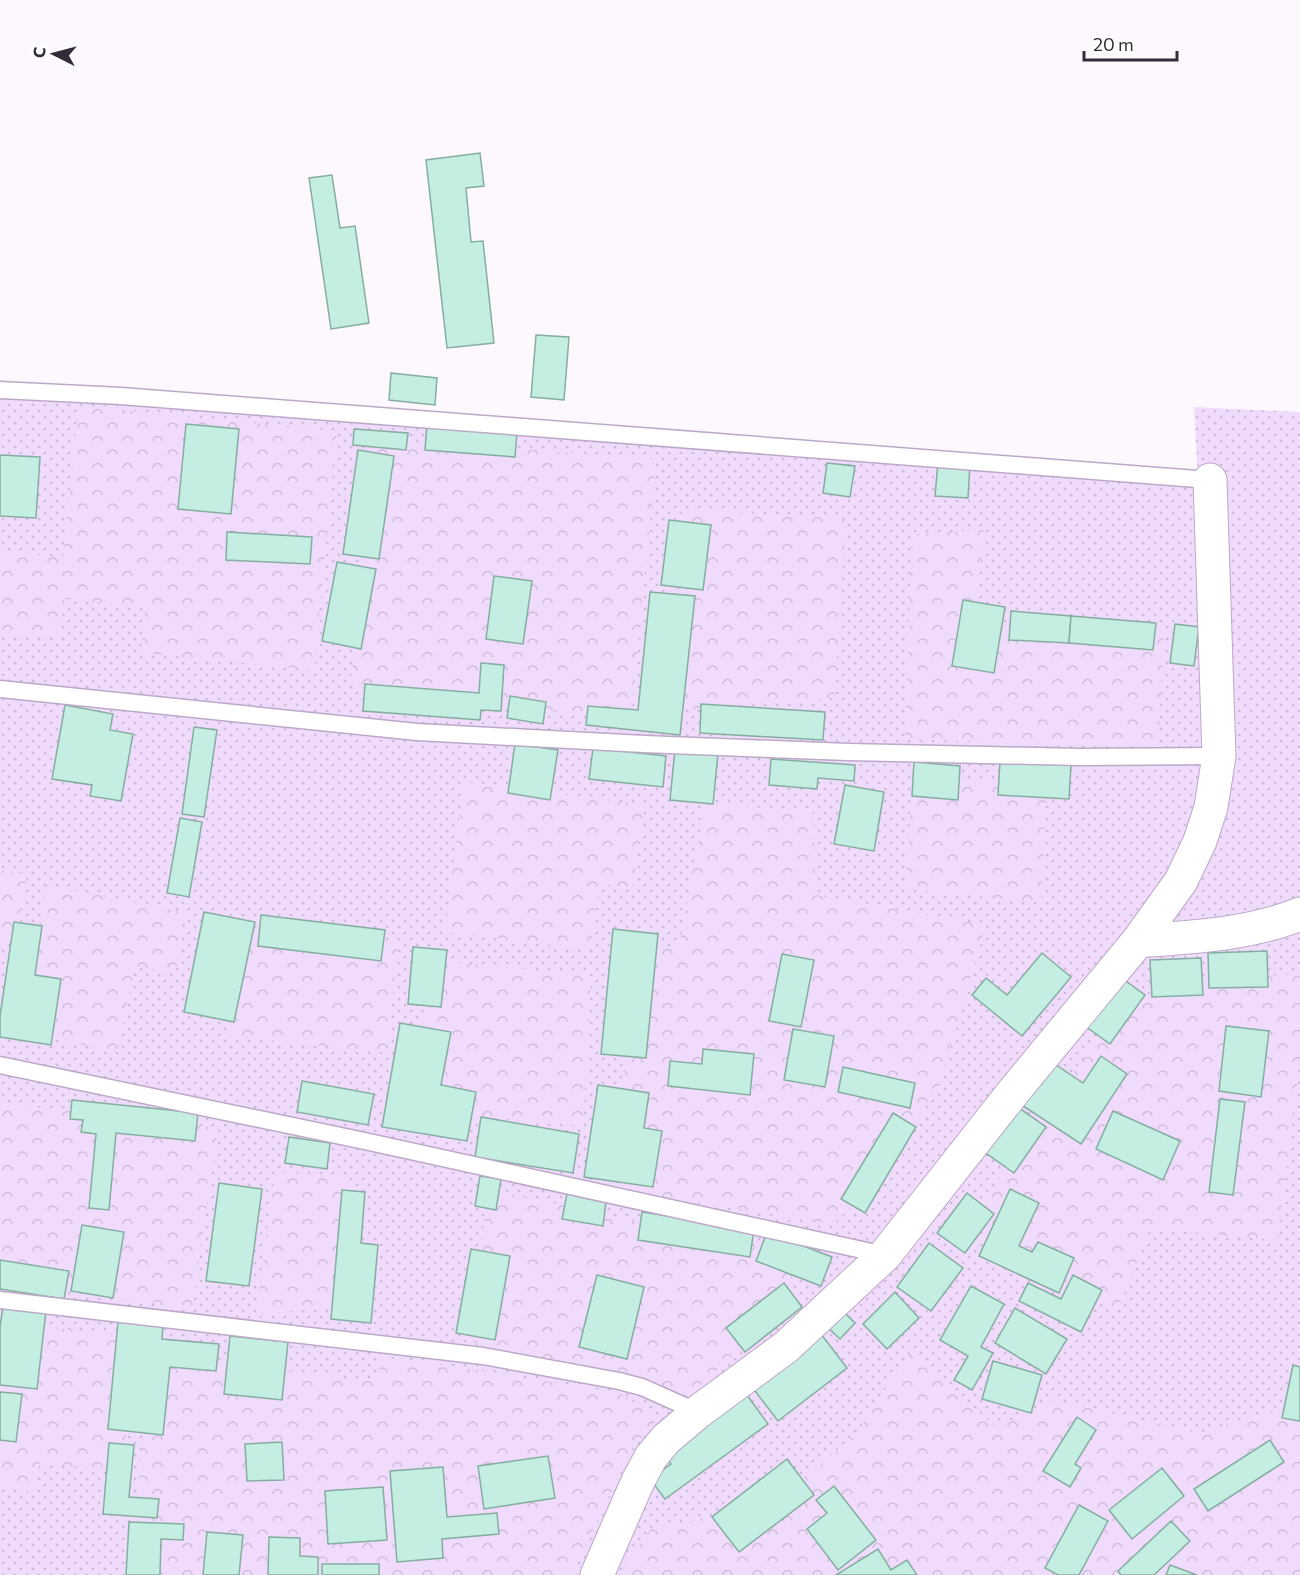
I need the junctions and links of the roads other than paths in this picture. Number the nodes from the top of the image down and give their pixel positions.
1 (0, 390) edge
2 (1210, 480) joint
3 (0, 689) edge
4 (1219, 756) junction
5 (1300, 914) edge
6 (1138, 941) junction
7 (0, 1065) edge
8 (885, 1255) junction
9 (0, 1300) edge
10 (698, 1412) junction
11 (597, 1575) edge

1 - 2 lane
2 - 4 street
3 - 4 lane
4 - 6 street
5 - 6 street
6 - 8 street
7 - 8 lane
8 - 10 street
9 - 10 lane
10 - 11 street

